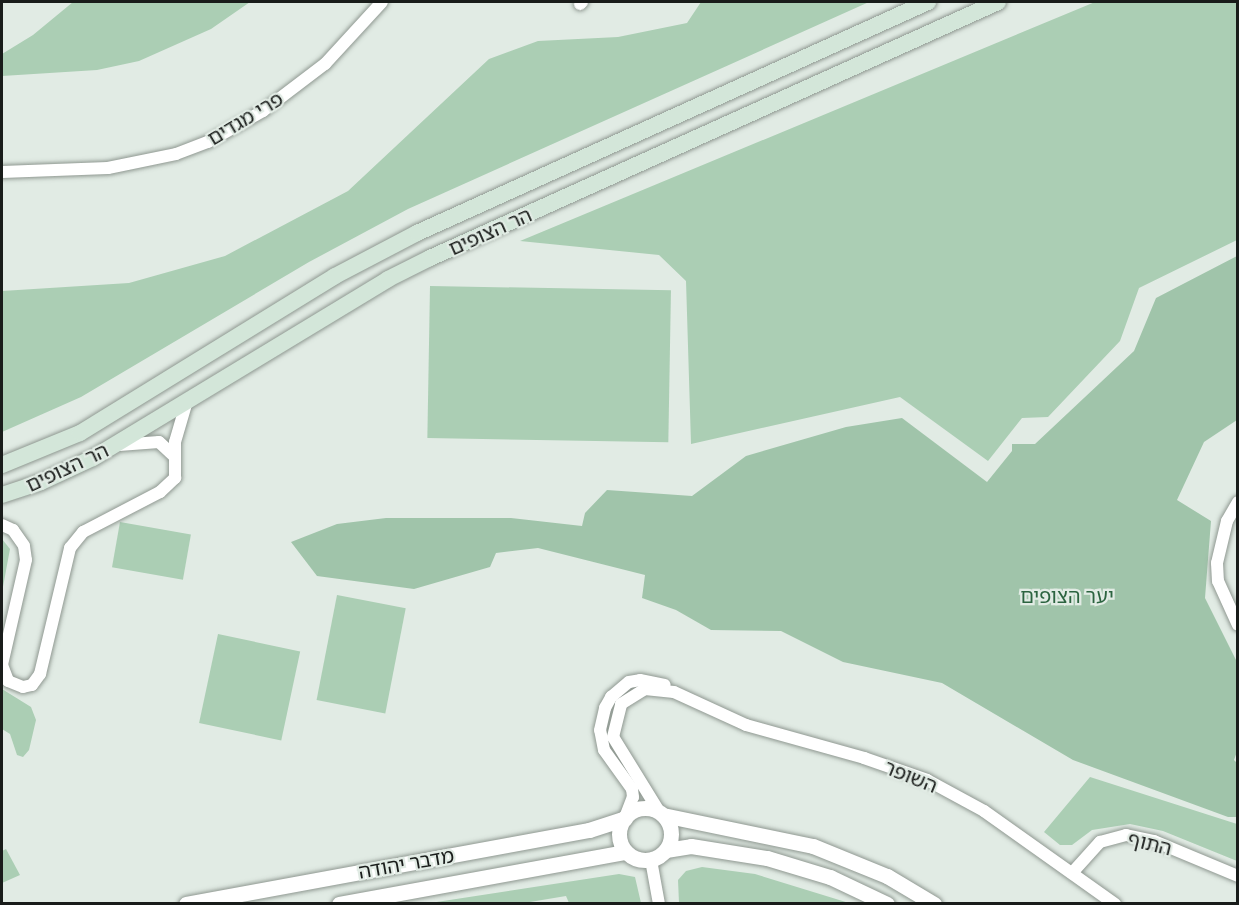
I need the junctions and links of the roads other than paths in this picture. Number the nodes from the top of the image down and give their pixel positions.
1 (382, 2) edge
2 (928, 2) edge
3 (998, 2) edge
4 (2, 172) edge
5 (187, 400) junction
6 (111, 447) junction
7 (176, 459) junction
8 (2, 465) edge
9 (2, 495) edge
10 (1238, 502) edge
11 (2, 525) edge
12 (1238, 625) edge
13 (684, 697) junction
14 (662, 814) junction
15 (626, 816) junction
16 (666, 850) junction
17 (625, 852) junction
18 (651, 860) junction
19 (1072, 873) junction
20 (1238, 876) edge
21 (186, 903) edge
22 (339, 903) edge
23 (659, 903) edge
24 (887, 903) edge
25 (934, 903) edge
26 (1115, 903) edge

1 - 4 street, פרי מגדים
2 - 8 main road, הר הצופים
3 - 5 main road, הר הצופים
5 - 6 main road, הר הצופים
5 - 7 street
6 - 7 street
6 - 9 main road, הר הצופים
7 - 11 street
10 - 12 street
13 - 14 street, השופר
13 - 15 street, השופר
13 - 19 street, השופר
14 - 15 street
14 - 16 street
14 - 25 street
15 - 17 street
15 - 21 street, מדבר יהודה
16 - 18 street
16 - 24 street
17 - 18 street
17 - 22 street, מדבר יהודה
18 - 23 street
19 - 20 street, התוף
19 - 26 street, השופר

